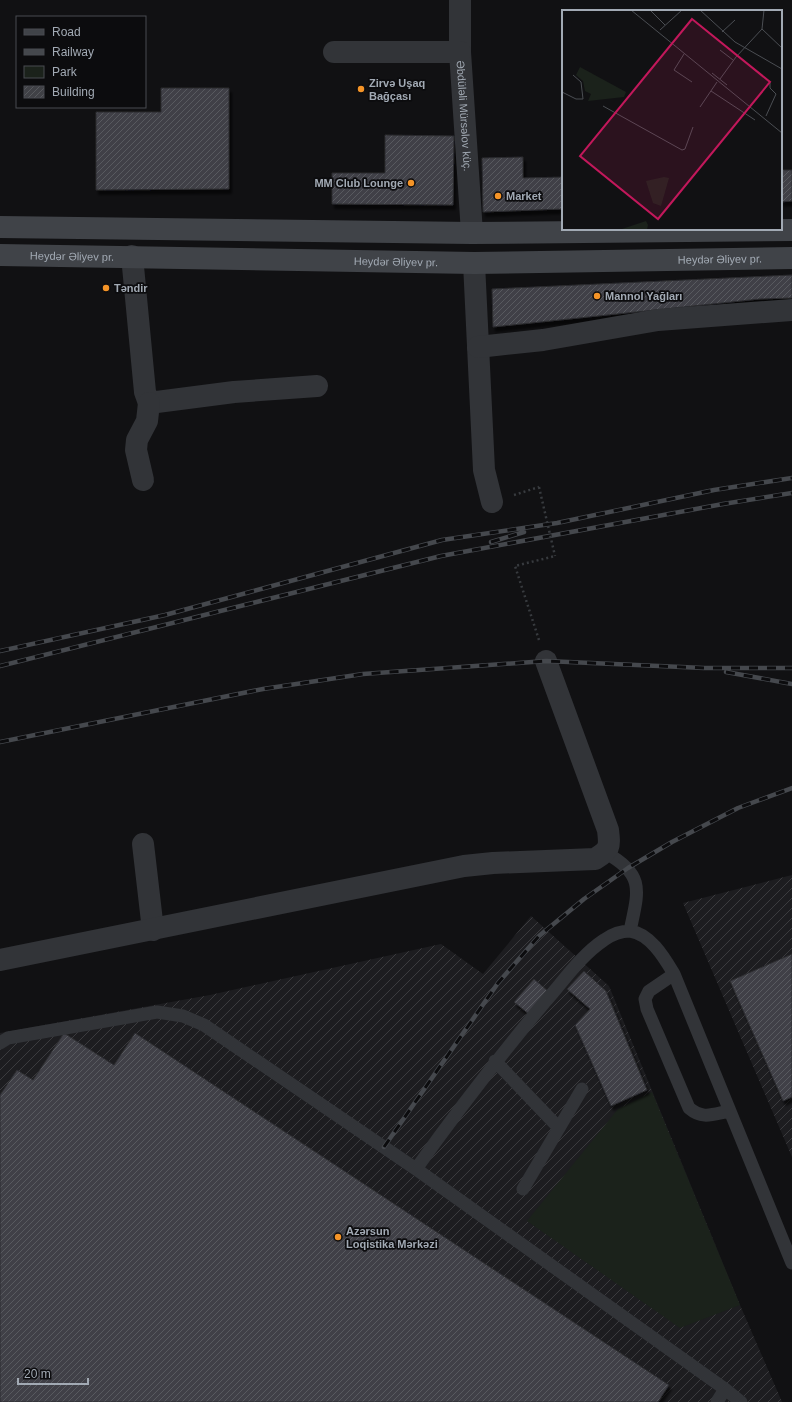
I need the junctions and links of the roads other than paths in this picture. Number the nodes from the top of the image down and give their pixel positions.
1 (460, 0) edge
2 (334, 52) dead end
3 (460, 52) junction
4 (0, 227) edge
5 (792, 230) edge
6 (472, 233) junction
7 (0, 255) edge
8 (132, 256) junction
9 (792, 258) edge
10 (474, 263) junction
11 (792, 310) edge
12 (478, 347) junction
13 (317, 386) dead end
14 (149, 403) junction
15 (143, 480) dead end
16 (492, 502) dead end
17 (546, 661) road end
18 (143, 844) dead end
19 (606, 853) junction
20 (153, 930) junction
21 (630, 932) junction
22 (0, 960) edge
23 (674, 974) junction
24 (0, 1043) edge
25 (495, 1061) junction
26 (582, 1089) dead end
27 (730, 1111) junction
28 (559, 1128) junction
29 (416, 1169) junction
30 (523, 1189) dead end
31 (792, 1263) edge
32 (725, 1389) junction
33 (717, 1402) edge
34 (741, 1402) edge

1 - 3 street, Əbdüləli Mürsəlov küç.
2 - 3 street
3 - 6 street, Əbdüləli Mürsəlov küç.
4 - 6 main road
5 - 6 main road
7 - 8 main road, Heydər Əliyev pr.
8 - 10 main road, Heydər Əliyev pr.
8 - 14 street
9 - 10 main road, Heydər Əliyev pr.
10 - 12 street
11 - 12 street
12 - 16 street
13 - 14 street
14 - 15 street
17 - 19 street
18 - 20 street
19 - 20 street
19 - 21 lane
20 - 22 street
21 - 23 lane
21 - 25 lane
23 - 27 lane
23 - 27 lane
24 - 29 lane
25 - 28 lane
25 - 29 lane
26 - 28 lane
27 - 31 lane
28 - 30 lane
29 - 32 lane
32 - 33 lane
32 - 34 lane

